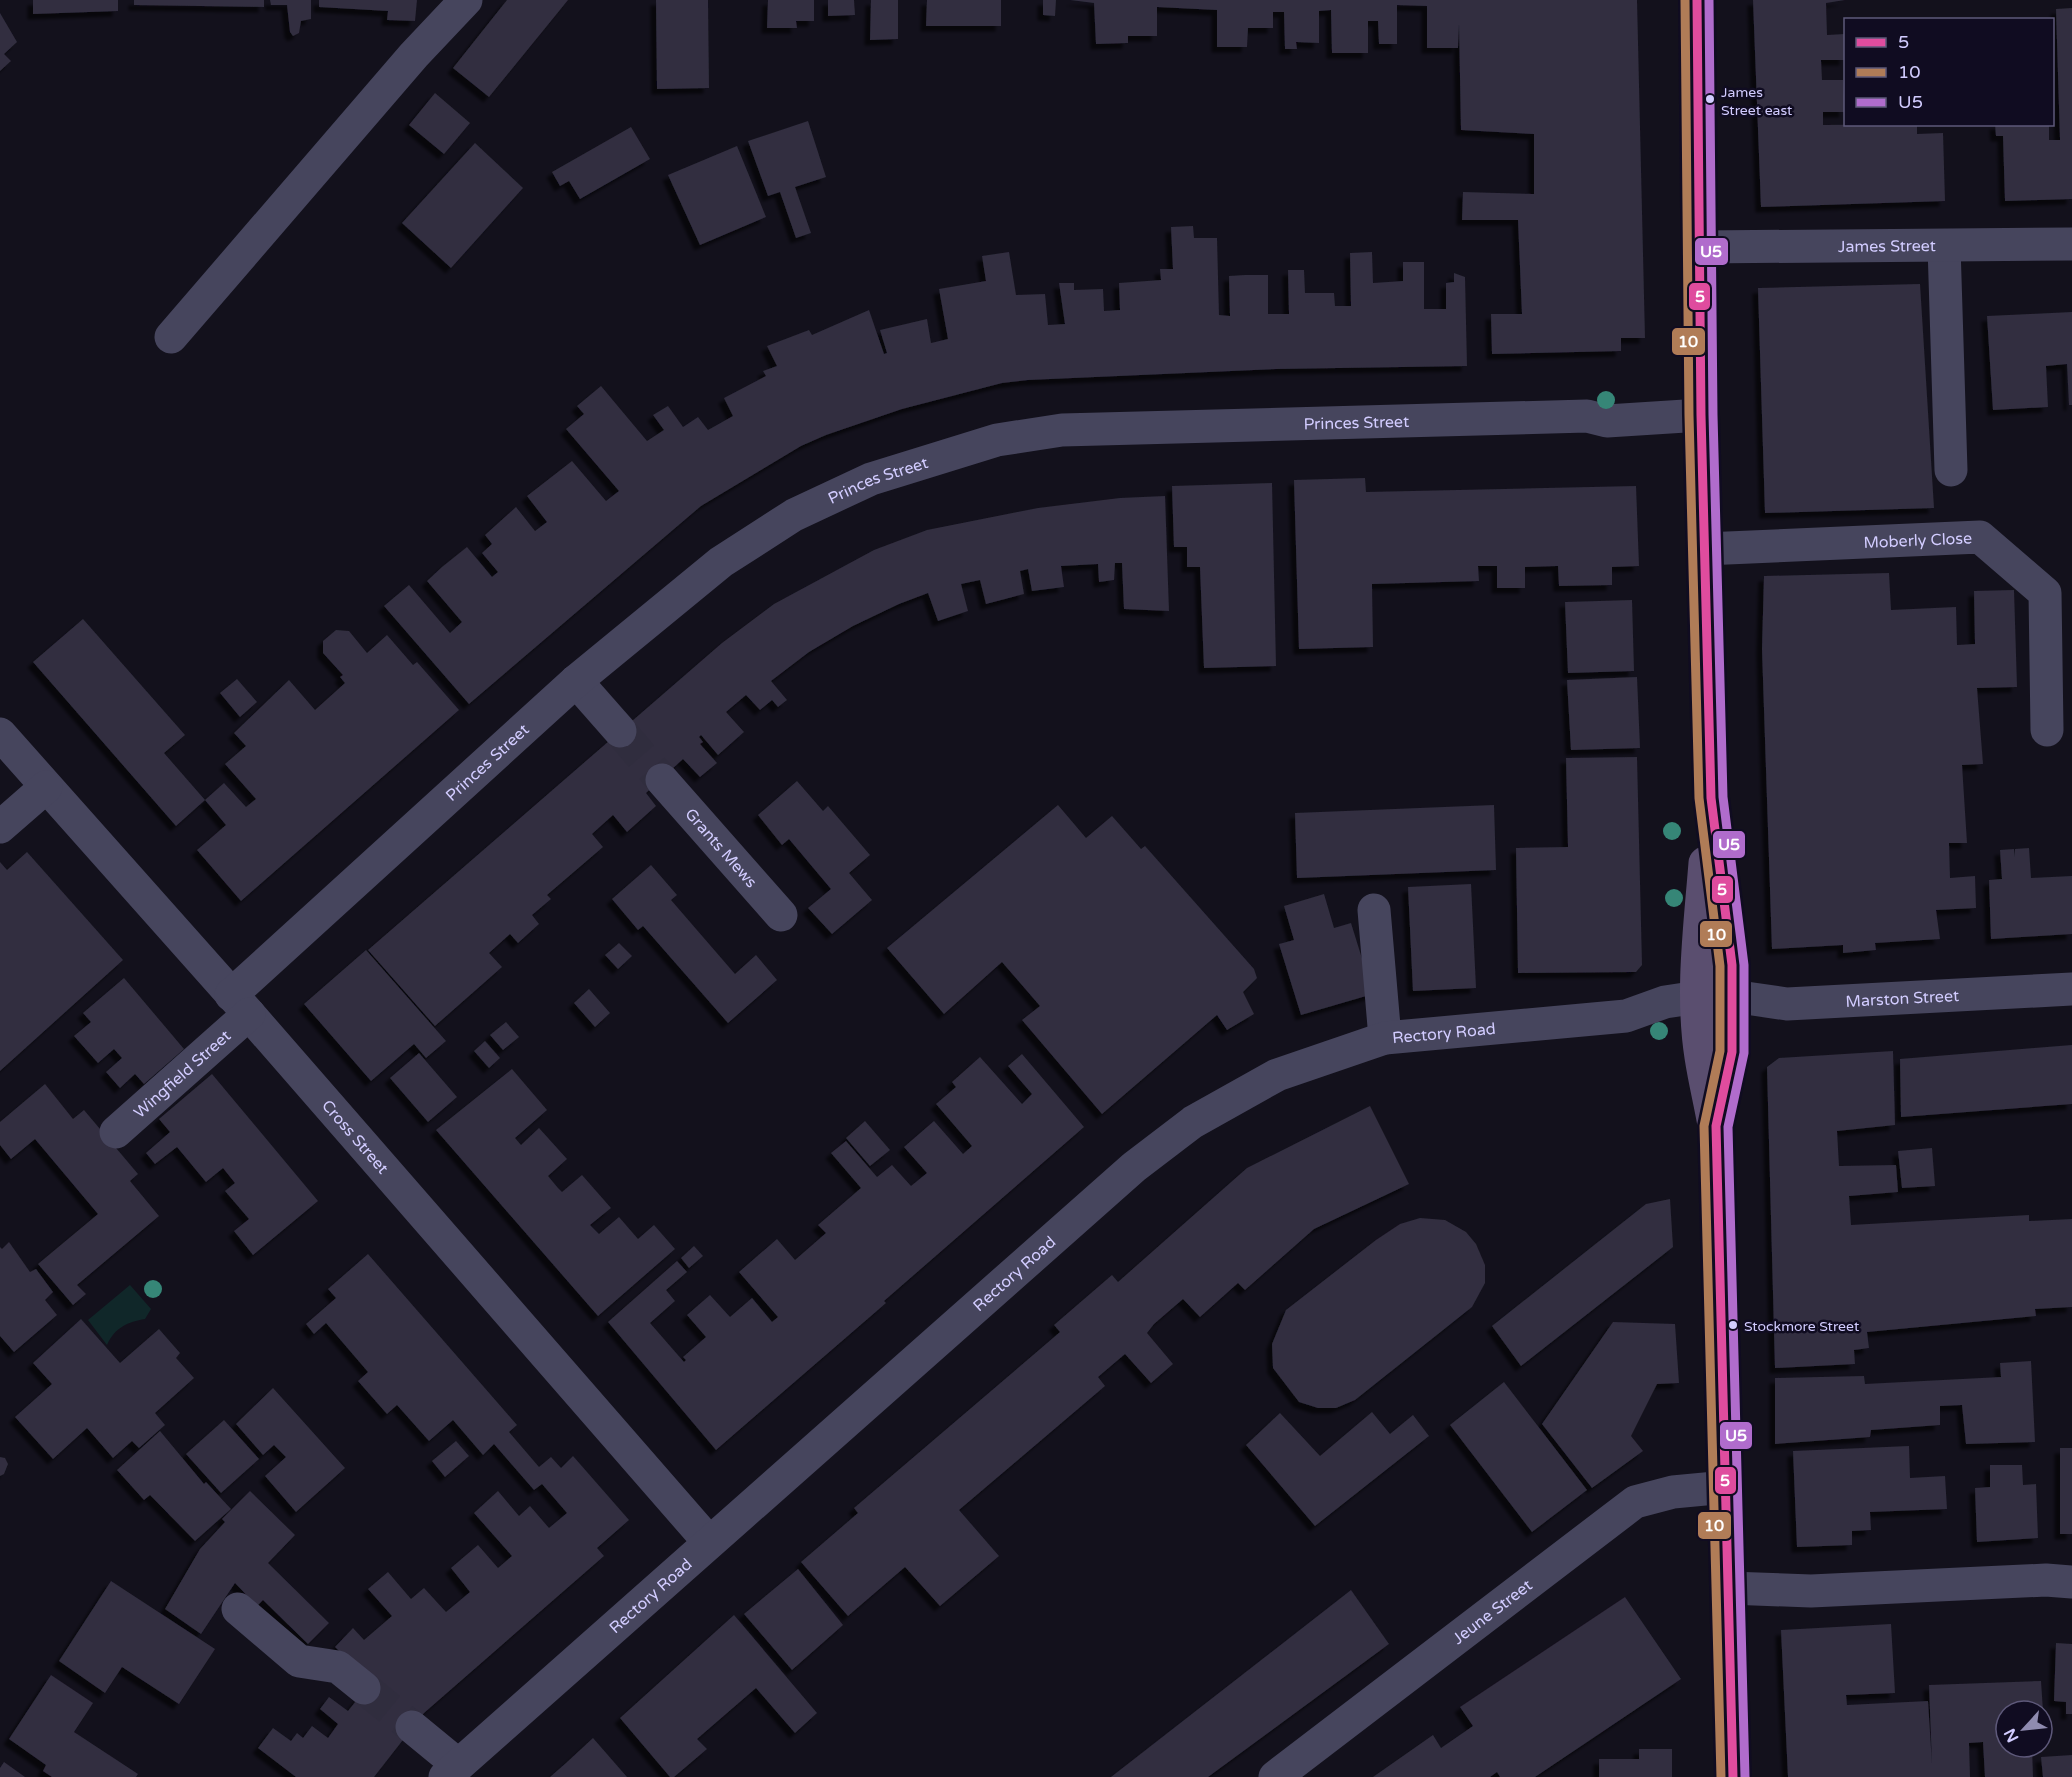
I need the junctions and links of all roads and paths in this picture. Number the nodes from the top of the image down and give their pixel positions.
1 (466, 0) edge
2 (1697, 0) edge
3 (2072, 244) edge
4 (1944, 246) junction
5 (1701, 247) junction
6 (171, 337) dead end
7 (1701, 415) junction
8 (1951, 470) dead end
9 (1704, 549) junction
10 (576, 681) junction
11 (620, 730) tunnel mouth
12 (2048, 730) dead end
13 (0, 734) edge
14 (662, 780) tunnel mouth
15 (46, 787) junction
16 (1711, 798) junction
17 (0, 827) edge
18 (1374, 910) dead end
19 (782, 915) dead end
20 (2072, 989) edge
21 (1732, 996) junction
22 (1698, 997) junction
23 (240, 1004) junction
24 (1385, 1038) junction
25 (1716, 1126) junction
26 (116, 1132) dead end
27 (1726, 1487) junction
28 (709, 1542) junction
29 (2072, 1582) edge
30 (1729, 1588) junction
31 (238, 1609) dead end
32 (364, 1688) tunnel mouth
33 (412, 1727) tunnel mouth
34 (451, 1771) edge
35 (1275, 1777) edge
36 (1733, 1777) edge

1 - 6 street
2 - 5 main road
3 - 4 street, James Street
4 - 5 street, James Street
4 - 8 street
5 - 7 main road
7 - 9 main road
7 - 10 street, Princes Street
9 - 12 street, Moberly Close
9 - 16 main road
10 - 11 street
10 - 23 street, Princes Street
13 - 15 street, Cross Street
14 - 19 street, Grants Mews
15 - 17 street
15 - 23 street, Cross Street
16 - 21 main road
16 - 22 main road
18 - 24 street
20 - 21 street, Marston Street
21 - 25 main road
22 - 24 street, Rectory Road
22 - 25 main road
23 - 26 street, Wingfield Street
23 - 28 street, Cross Street
24 - 28 street, Rectory Road
25 - 27 main road
27 - 30 main road
27 - 35 street, Jeune Street
28 - 34 street, Rectory Road
29 - 30 street
30 - 36 main road
31 - 32 street
33 - 34 street

